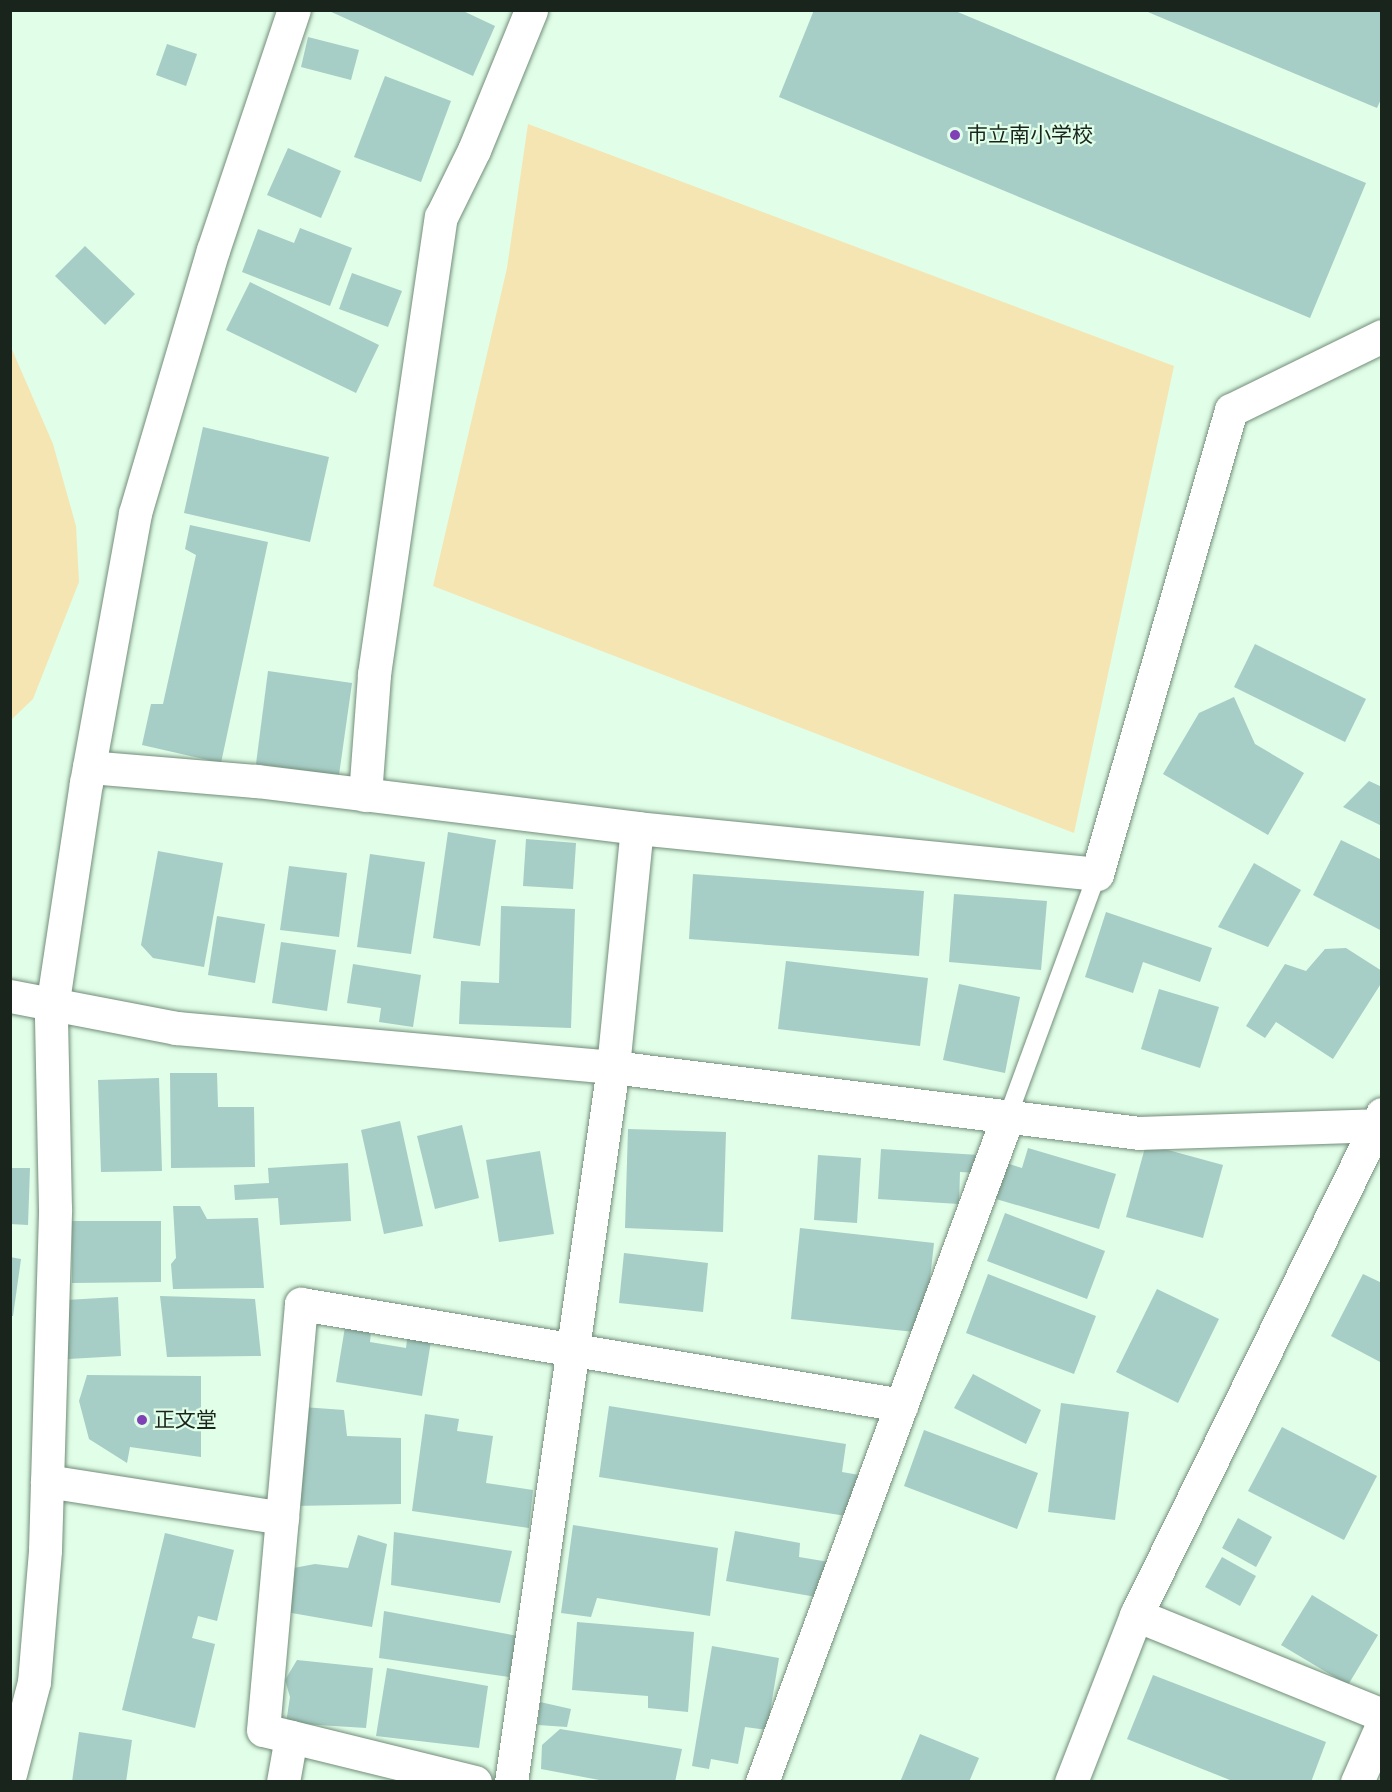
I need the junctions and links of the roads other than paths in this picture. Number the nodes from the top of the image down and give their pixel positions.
1 (294, 10) edge
2 (531, 10) edge
3 (1382, 336) edge
4 (89, 767) junction
5 (365, 795) junction
6 (637, 828) junction
7 (1097, 874) junction
8 (10, 996) edge
9 (52, 1007) junction
10 (613, 1067) junction
11 (1008, 1116) junction
12 (1380, 1121) edge
13 (574, 1350) junction
14 (902, 1405) junction
15 (47, 1481) junction
16 (282, 1518) junction
17 (1136, 1615) junction
18 (1382, 1715) edge
19 (1382, 1725) edge
20 (291, 1737) junction
21 (10, 1774) edge
22 (283, 1782) edge
23 (475, 1782) edge
24 (511, 1782) edge
25 (762, 1782) edge
26 (1071, 1782) edge
27 (1357, 1782) edge

1 - 4 street
2 - 5 street
3 - 7 street
4 - 5 street
4 - 9 street
5 - 6 street
6 - 7 street
6 - 10 street
7 - 11 lane
8 - 9 street
9 - 10 street
9 - 15 street
10 - 11 street
10 - 13 street
11 - 12 street
11 - 14 street
12 - 17 street
13 - 14 street
13 - 16 street
13 - 24 street
14 - 25 street
15 - 16 street
15 - 21 street
16 - 20 street
17 - 18 street
17 - 26 street
19 - 27 street
20 - 22 street
20 - 23 street

